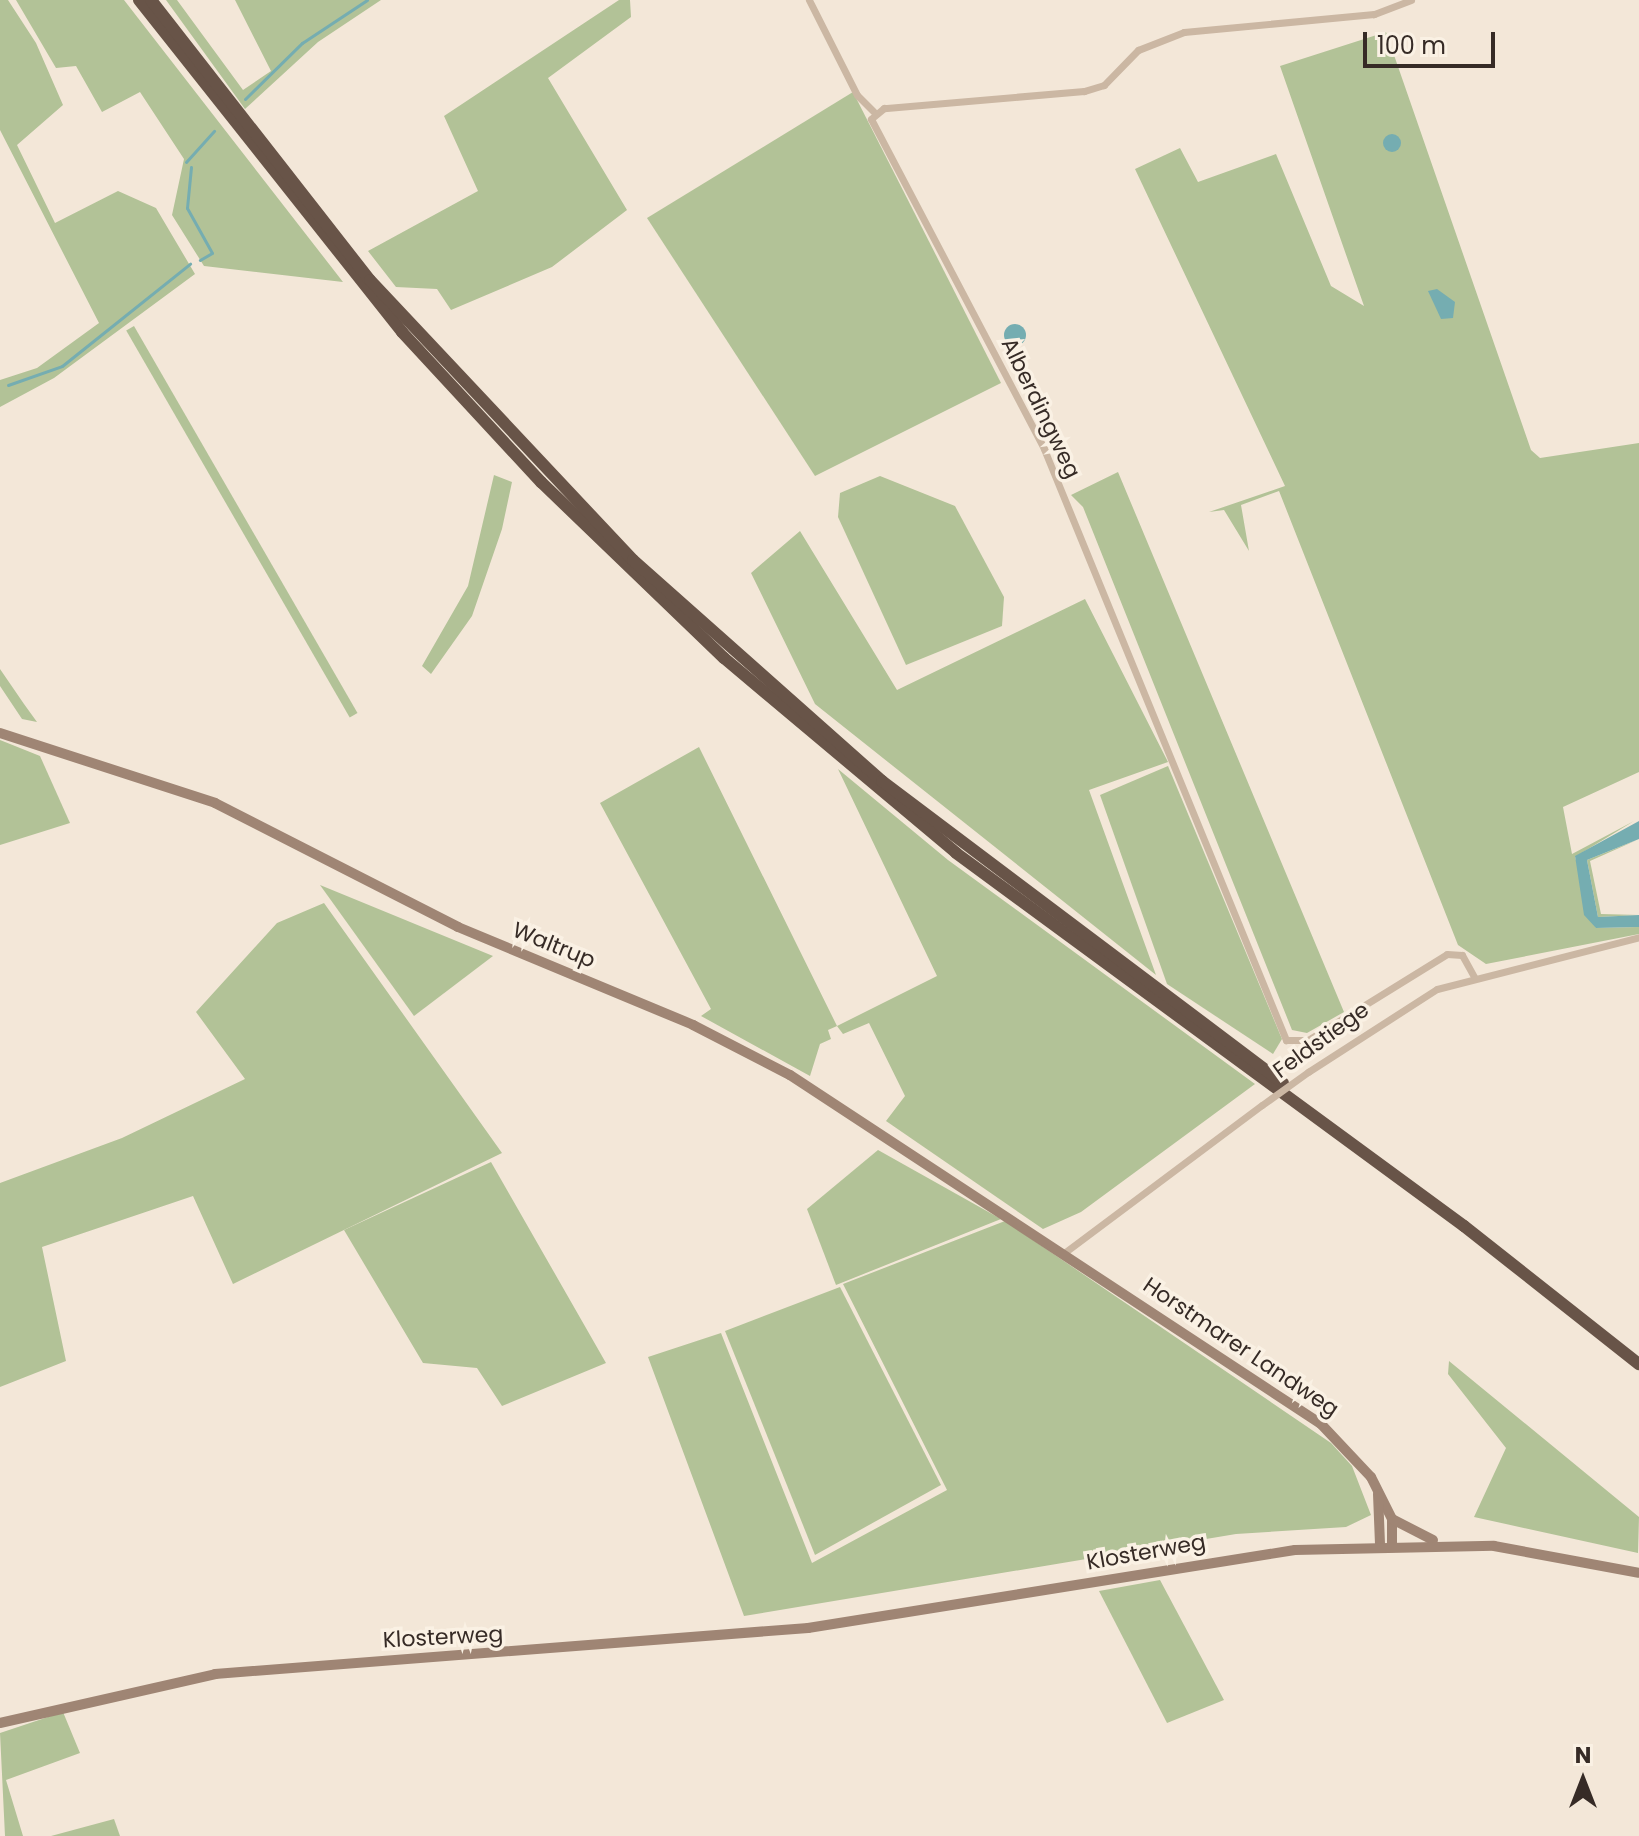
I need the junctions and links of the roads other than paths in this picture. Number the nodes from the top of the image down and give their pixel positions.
1 (139, 0) edge
2 (151, 0) edge
3 (809, 0) edge
4 (1411, 0) edge
5 (873, 111) junction
6 (0, 733) edge
7 (1639, 937) edge
8 (1474, 977) junction
9 (1064, 1253) junction
10 (1639, 1354) edge
11 (1639, 1364) edge
12 (1378, 1492) junction
13 (1392, 1519) junction
14 (1380, 1544) junction
15 (1392, 1544) junction
16 (1452, 1544) junction
17 (1639, 1573) edge
18 (0, 1723) edge

1 - 11 highway
2 - 10 highway
3 - 5 street
4 - 5 street
5 - 8 street, Alberdingweg
6 - 9 main road, Waltrup
7 - 8 street, Feldstiege
8 - 9 street, Feldstiege, bridge
9 - 12 main road, Horstmarer Landweg
12 - 13 main road, Horstmarer Landweg
12 - 14 main road, Horstmarer Landweg
13 - 15 main road, Horstmarer Landweg
13 - 16 main road
14 - 15 main road, Klosterweg
14 - 18 main road, Klosterweg
15 - 16 main road, Klosterweg
16 - 17 main road

